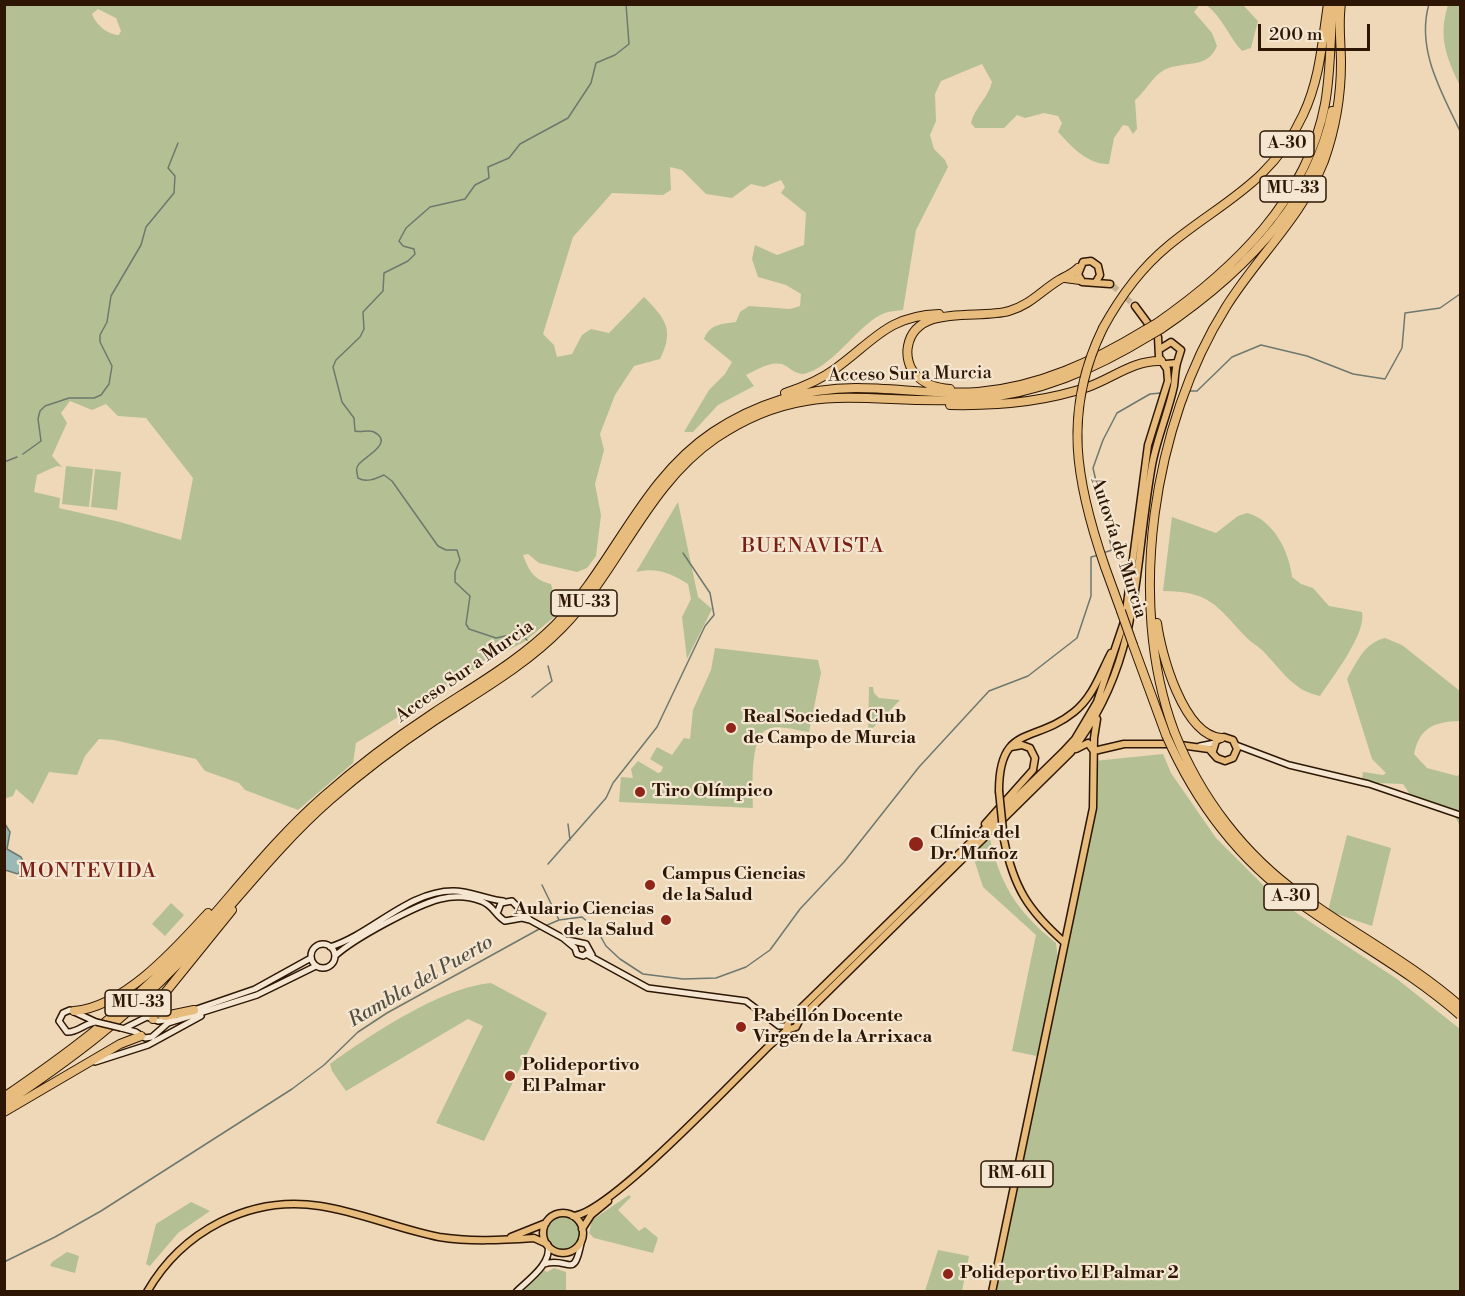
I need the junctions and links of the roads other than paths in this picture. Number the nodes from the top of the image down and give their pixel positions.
1 (1328, 4) edge
2 (1333, 4) edge
3 (1341, 4) edge
4 (1339, 23) junction
5 (1078, 268) junction
6 (1100, 273) junction
7 (1064, 278) junction
8 (1080, 280) junction
9 (1096, 282) junction
10 (1136, 306) tunnel mouth
11 (976, 315) junction
12 (1154, 331) junction
13 (1169, 342) junction
14 (1160, 350) junction
15 (1163, 362) junction
16 (1177, 363) junction
17 (962, 392) junction
18 (931, 400) junction
19 (1166, 400) junction
20 (774, 401) junction
21 (1159, 493) junction
22 (1119, 639) junction
23 (1106, 696) junction
24 (1170, 733) junction
25 (1218, 740) junction
26 (1236, 745) junction
27 (1200, 746) junction
28 (1005, 751) junction
29 (1213, 751) junction
30 (1071, 752) junction
31 (1094, 752) junction
32 (1236, 753) junction
33 (1250, 753) junction
34 (1461, 814) edge
35 (973, 840) junction
36 (251, 881) junction
37 (231, 892) junction
38 (503, 901) junction
39 (518, 908) junction
40 (498, 911) junction
41 (515, 918) junction
42 (532, 921) junction
43 (1067, 928) junction
44 (1050, 930) junction
45 (888, 931) junction
46 (879, 932) junction
47 (878, 942) junction
48 (1064, 942) junction
49 (577, 946) junction
50 (330, 947) junction
51 (587, 953) junction
52 (1061, 955) junction
53 (335, 956) junction
54 (311, 958) junction
55 (316, 966) junction
56 (156, 1004) junction
57 (1461, 1006) edge
58 (194, 1010) junction
59 (213, 1010) junction
60 (76, 1012) junction
61 (1461, 1015) edge
62 (154, 1020) junction
63 (96, 1022) junction
64 (139, 1022) junction
65 (789, 1025) junction
66 (79, 1027) junction
67 (121, 1028) junction
68 (157, 1032) junction
69 (140, 1035) junction
70 (83, 1066) junction
71 (4, 1096) edge
72 (4, 1104) edge
73 (4, 1112) edge
74 (616, 1192) junction
75 (573, 1216) junction
76 (547, 1223) junction
77 (582, 1229) junction
78 (582, 1238) junction
79 (502, 1239) junction
80 (548, 1245) junction
81 (544, 1264) junction
82 (147, 1292) edge
83 (516, 1292) edge
84 (992, 1292) edge

1 - 24 highway, Autovía de Murcia / A-30, bridge
2 - 12 highway, Acceso Sur a Murcia / MU-33
3 - 4 highway, Autovía de Murcia / A-30
4 - 12 highway, Acceso Sur a Murcia / MU-33
4 - 21 highway, Autovía de Murcia / A-30
5 - 6 main road
5 - 7 highway
5 - 8 main road
6 - 9 main road
6 - 9 main road
7 - 8 highway
7 - 11 highway
8 - 9 main road
10 - 12 main road
11 - 17 highway
11 - 20 highway
12 - 13 main road
12 - 14 main road
12 - 17 highway, Acceso Sur a Murcia / MU-33
12 - 18 highway, Acceso Sur a Murcia / MU-33
13 - 14 main road
13 - 16 main road
14 - 15 main road
15 - 16 main road
15 - 18 highway
15 - 19 main road
16 - 19 main road
17 - 20 highway, Acceso Sur a Murcia / MU-33
18 - 36 highway, Acceso Sur a Murcia / MU-33
19 - 22 main road
19 - 23 main road
20 - 37 highway, Acceso Sur a Murcia / MU-33
21 - 24 highway, Autovía de Murcia / A-30
21 - 25 highway
22 - 28 main road
22 - 35 main road
23 - 30 main road
23 - 31 main road, RM-611
24 - 57 highway, Autovía de Murcia / A-30, bridge
24 - 61 highway, Autovía de Murcia / A-30, bridge
25 - 26 main road
25 - 27 street
25 - 29 main road
26 - 32 main road
26 - 33 street
27 - 29 main road
27 - 31 main road
28 - 35 main road
28 - 44 main road, bridge
29 - 32 main road
30 - 31 main road
30 - 45 main road
31 - 43 main road, RM-611
32 - 33 street
33 - 34 street
35 - 46 main road
36 - 56 highway
36 - 72 highway, Acceso Sur a Murcia / MU-33
37 - 60 highway
37 - 71 highway, Acceso Sur a Murcia / MU-33
38 - 39 street
38 - 40 street
38 - 50 street
39 - 41 street
39 - 42 street
40 - 41 street
40 - 53 street
41 - 42 street
42 - 49 street
43 - 44 main road
43 - 48 main road, RM-611
44 - 48 main road
44 - 52 main road
45 - 46 main road
45 - 47 main road
46 - 47 main road
46 - 65 main road
47 - 65 main road
48 - 52 main road, RM-611
49 - 51 street
49 - 51 street
50 - 53 street
50 - 54 street
51 - 65 street
52 - 84 main road, RM-611
53 - 55 street
54 - 55 street
54 - 58 street
55 - 59 street
56 - 58 highway
56 - 62 highway
58 - 62 street
59 - 68 street
59 - 70 street
60 - 63 street
60 - 66 street
60 - 66 street
62 - 64 street
62 - 68 street
63 - 66 street
63 - 67 street, bridge
64 - 67 street
64 - 69 street
65 - 74 main road
67 - 69 street
68 - 69 street
69 - 70 highway
70 - 73 highway
74 - 75 main road
74 - 77 main road
75 - 76 main road
75 - 77 main road
76 - 79 main road
76 - 80 main road
77 - 78 main road
78 - 80 main road
78 - 81 street
79 - 80 main road
79 - 82 main road
80 - 81 street
81 - 83 street

